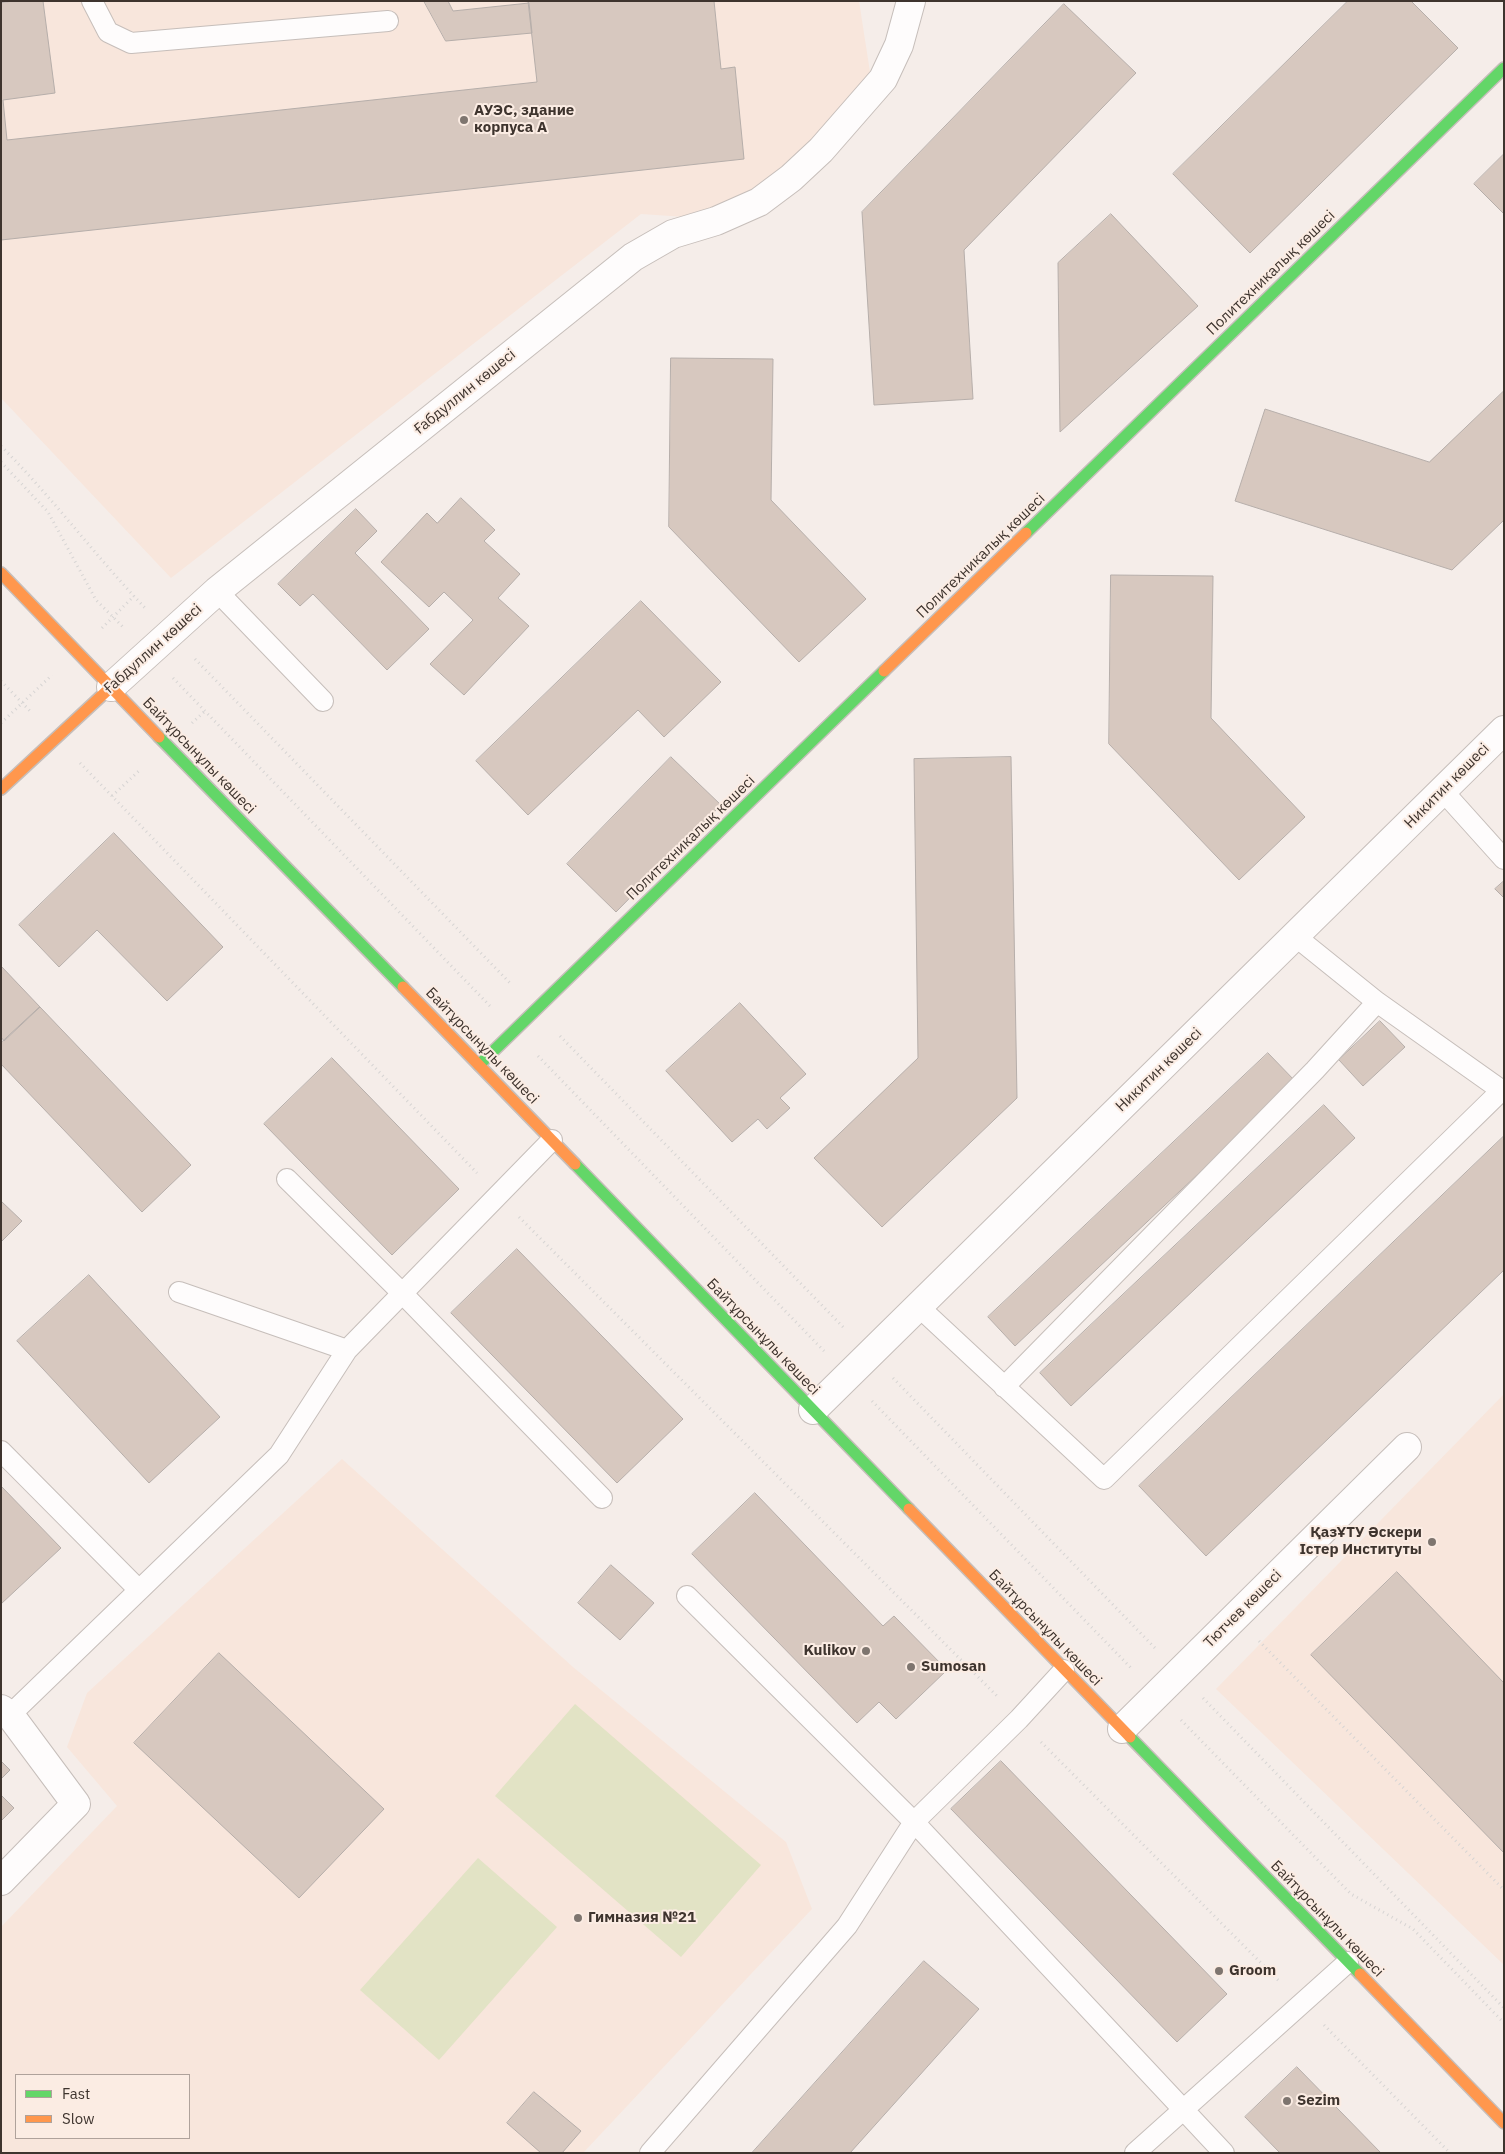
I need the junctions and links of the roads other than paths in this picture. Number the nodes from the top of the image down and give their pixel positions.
1 (92, 1) edge
2 (911, 1) edge
3 (388, 21) dead end
4 (1504, 68) edge
5 (1, 573) edge
6 (217, 591) junction
7 (111, 687) junction
8 (323, 701) dead end
9 (1504, 730) edge
10 (1, 789) edge
11 (1442, 790) junction
12 (1504, 859) edge
13 (1295, 936) junction
14 (1377, 1002) junction
15 (479, 1065) junction
16 (1503, 1091) edge
17 (552, 1140) junction
18 (287, 1180) dead end
19 (179, 1292) dead end
20 (401, 1292) junction
21 (918, 1306) junction
22 (347, 1350) junction
23 (1004, 1387) junction
24 (813, 1410) junction
25 (1408, 1447) dead end
26 (1, 1451) edge
27 (602, 1498) dead end
28 (139, 1590) junction
29 (687, 1596) dead end
30 (1064, 1670) junction
31 (6, 1712) edge
32 (1122, 1729) junction
33 (914, 1822) junction
34 (1, 1881) edge
35 (1348, 1962) junction
36 (1183, 2109) junction
37 (1504, 2123) edge
38 (650, 2153) edge
39 (1135, 2153) edge
40 (1224, 2153) edge

1 - 3 lane
2 - 6 street, Ғабдуллин көшесі
4 - 15 street, Политехникалық көшесі
5 - 7 street, Байтұрсынұлы көшесі
6 - 7 street, Ғабдуллин көшесі
6 - 8 lane
7 - 10 street, Ғабдуллин көшесі
7 - 15 street, Байтұрсынұлы көшесі
9 - 11 street, Никитин көшесі
11 - 12 lane
11 - 13 street, Никитин көшесі
13 - 14 lane
13 - 21 street, Никитин көшесі
14 - 16 lane
14 - 23 lane
15 - 17 street, Байтұрсынұлы көшесі
16 - 23 lane
17 - 20 lane
17 - 24 street, Байтұрсынұлы көшесі
18 - 20 lane
19 - 22 lane
20 - 22 lane
20 - 27 lane
21 - 23 lane
21 - 24 street, Никитин көшесі
22 - 28 lane
24 - 30 street, Байтұрсынұлы көшесі
25 - 32 street, Тютчев көшесі
26 - 28 lane
28 - 31 lane
29 - 33 lane
30 - 32 street, Байтұрсынұлы көшесі
30 - 33 lane
31 - 34 street
32 - 35 street, Байтұрсынұлы көшесі
33 - 36 lane
33 - 38 lane
35 - 36 lane
35 - 37 street, Байтұрсынұлы көшесі
36 - 39 lane
36 - 40 lane

